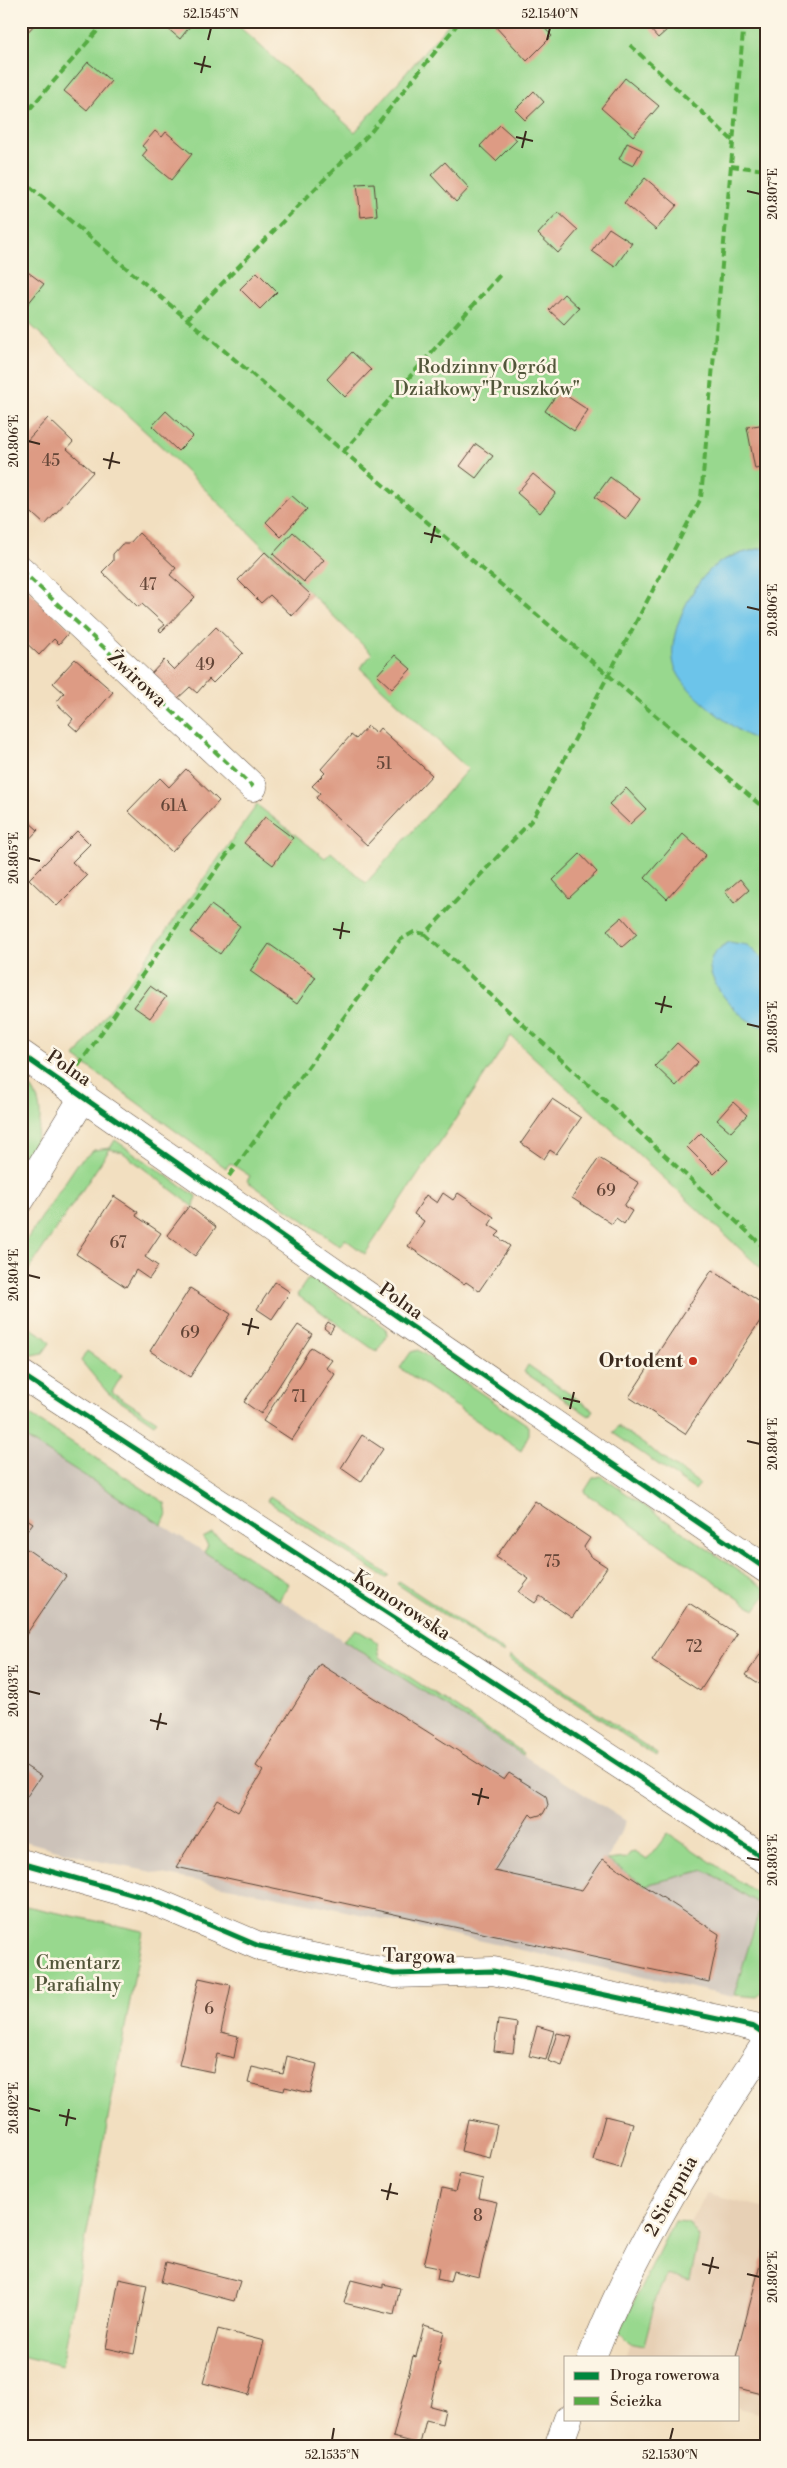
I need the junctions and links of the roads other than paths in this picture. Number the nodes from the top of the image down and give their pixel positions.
1 (21, 570) edge
2 (253, 787) dead end
3 (21, 1054) edge
4 (84, 1096) junction
5 (21, 1199) edge
6 (21, 1374) edge
7 (766, 1569) edge
8 (766, 1860) edge
9 (21, 1863) edge
10 (766, 2035) edge
11 (766, 2043) edge
12 (592, 2356) edge
13 (568, 2420) edge
14 (558, 2447) edge

1 - 2 street, Żwirowa
3 - 4 street, Polna
4 - 5 street
4 - 7 street, Polna
6 - 8 street, Komorowska
9 - 10 street, Targowa
11 - 12 street, 2 Sierpnia
13 - 14 street

